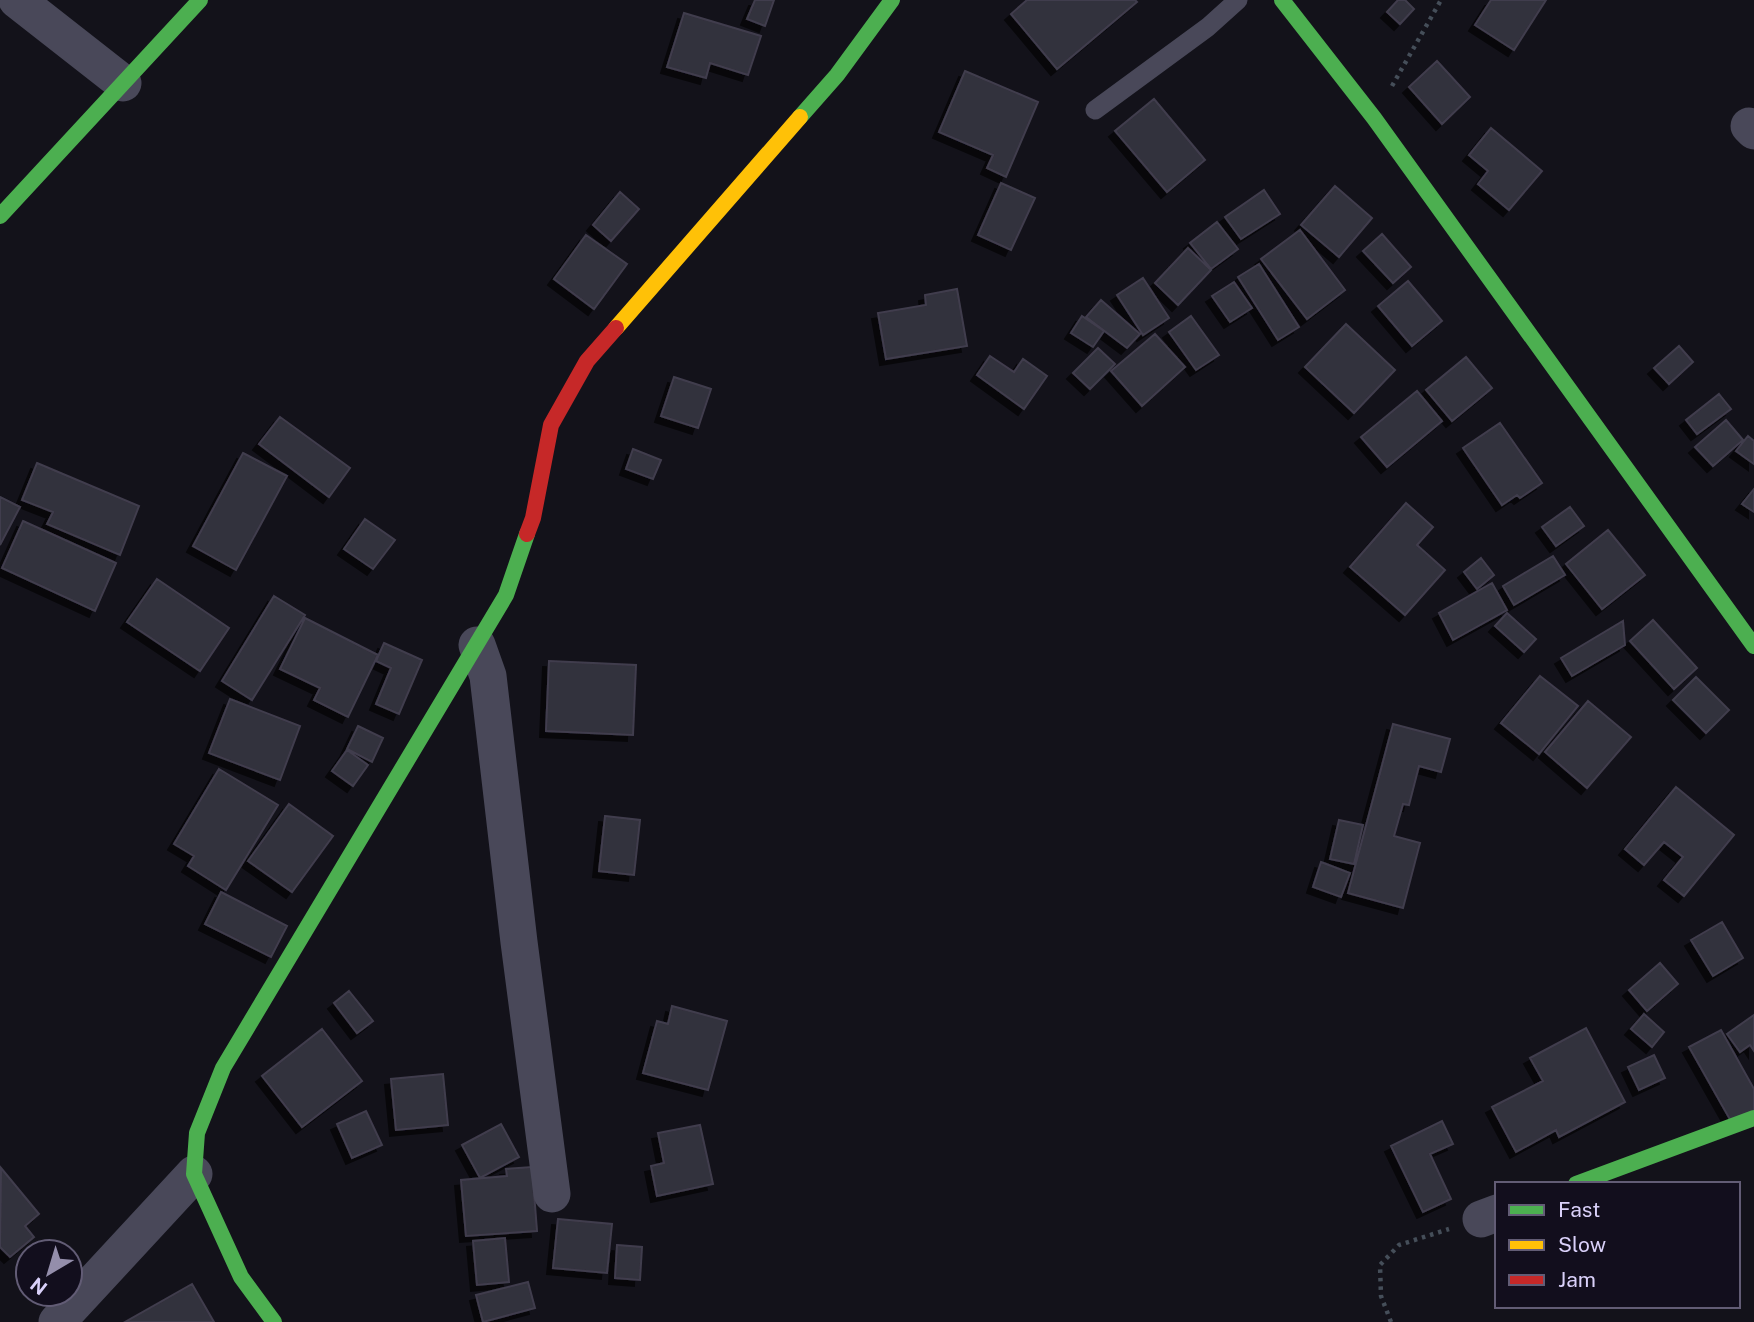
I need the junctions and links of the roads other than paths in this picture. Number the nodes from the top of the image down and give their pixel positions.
1 (17, 0) edge
2 (200, 0) edge
3 (892, 0) edge
4 (1238, 0) edge
5 (1282, 0) edge
6 (123, 83) junction
7 (1095, 110) dead end
8 (0, 216) edge
9 (477, 645) junction
10 (1754, 646) edge
11 (1754, 1118) edge
12 (194, 1174) junction
13 (1581, 1182) edge
14 (552, 1194) dead end
15 (57, 1322) edge
16 (274, 1322) edge

1 - 6 street
2 - 6 street
3 - 9 street
4 - 7 lane
5 - 10 street
6 - 8 street
9 - 12 street
9 - 14 street
11 - 13 street
12 - 15 street
12 - 16 street

